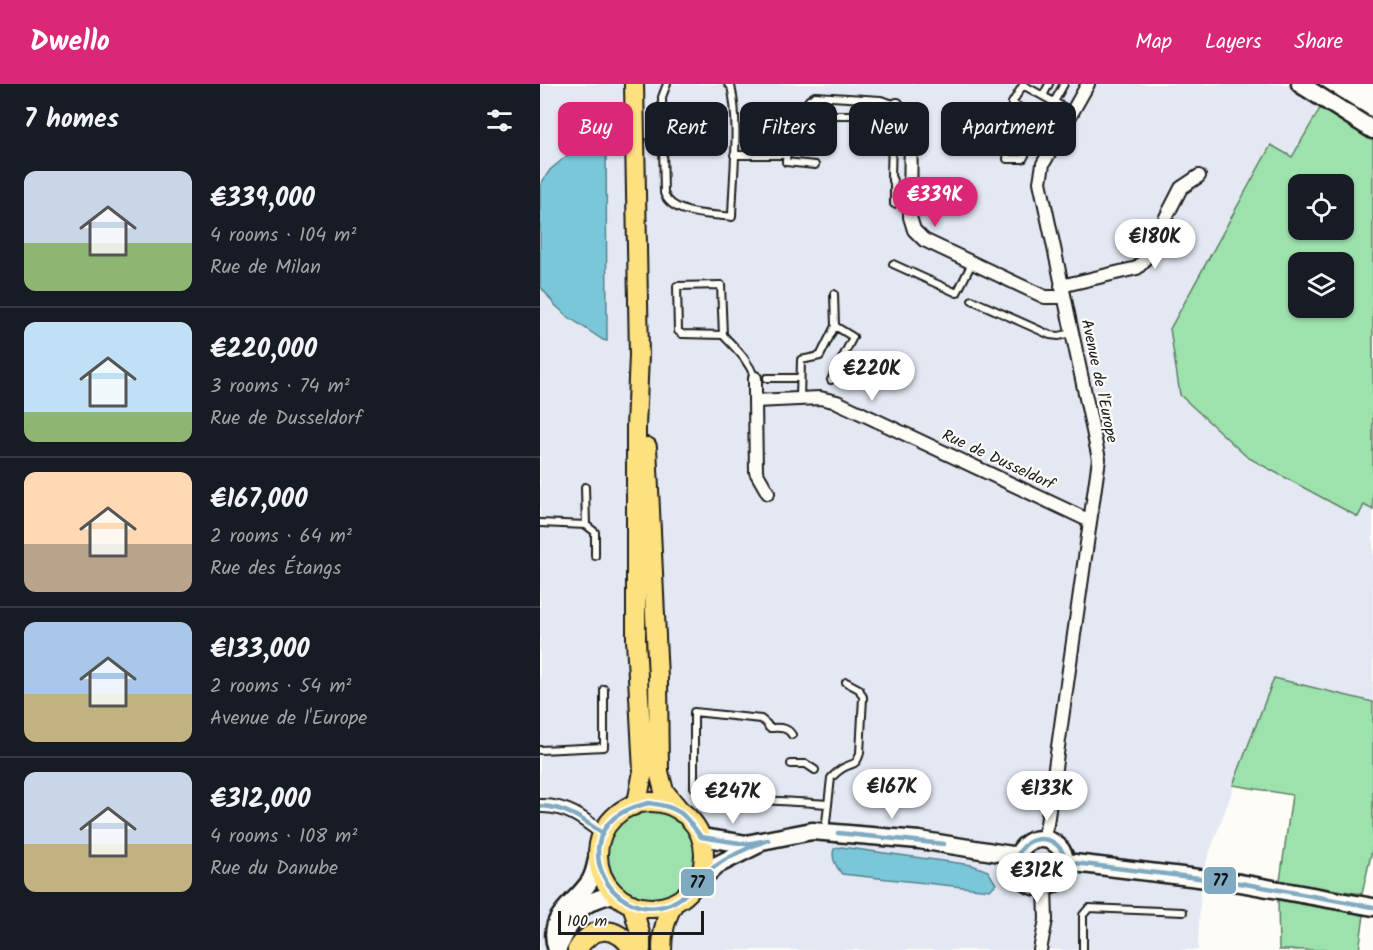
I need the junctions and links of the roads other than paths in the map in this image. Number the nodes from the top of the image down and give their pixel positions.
1 (634, 84) edge
2 (667, 84) edge
3 (728, 84) edge
4 (1049, 84) edge
5 (1065, 84) edge
6 (1088, 84) edge
7 (1300, 84) edge
8 (1043, 96) junction
9 (808, 102) edge
10 (887, 102) edge
11 (1013, 102) edge
12 (1054, 102) joint
13 (1012, 103) joint
14 (1076, 105) edge
15 (1373, 130) edge
16 (734, 155) junction
17 (740, 155) edge
18 (787, 156) edge
19 (892, 156) edge
20 (910, 156) edge
21 (1047, 156) edge
22 (815, 165) dead end
23 (1198, 176) dead end
24 (894, 204) dead end
25 (973, 262) junction
26 (893, 264) dead end
27 (1062, 292) junction
28 (834, 294) dead end
29 (972, 300) dead end
30 (835, 326) junction
31 (1072, 333) junction
32 (723, 335) junction
33 (639, 355) junction
34 (761, 378) junction
35 (800, 378) junction
36 (831, 380) dead end
37 (800, 399) junction
38 (754, 401) junction
39 (585, 488) dead end
40 (768, 493) dead end
41 (1090, 521) junction
42 (540, 523) edge
43 (585, 525) junction
44 (596, 555) dead end
45 (846, 682) dead end
46 (604, 689) dead end
47 (792, 735) dead end
48 (540, 750) edge
49 (791, 764) dead end
50 (815, 770) dead end
51 (828, 804) junction
52 (540, 806) edge
53 (633, 806) junction
54 (682, 813) junction
55 (825, 832) junction
56 (603, 834) junction
57 (701, 837) junction
58 (1042, 839) junction
59 (766, 840) junction
60 (598, 854) junction
61 (1018, 856) junction
62 (1066, 862) junction
63 (696, 884) junction
64 (1045, 887) junction
65 (615, 894) junction
66 (674, 903) junction
67 (632, 904) junction
68 (1373, 907) edge
69 (1183, 912) dead end
70 (557, 950) edge
71 (577, 950) edge
72 (633, 950) edge
73 (641, 950) edge
74 (662, 950) edge
75 (1040, 950) edge
76 (1083, 950) edge

1 - 33 main road
2 - 16 lane
3 - 16 lane
4 - 8 lane
5 - 12 lane
6 - 14 street, Avenue de l'Europe
7 - 15 main road
8 - 11 lane
8 - 12 lane
9 - 10 lane
13 - 13 lane
16 - 17 lane
18 - 22 lane
19 - 24 lane
20 - 25 street
21 - 27 street, Avenue de l'Europe
23 - 27 street
25 - 26 lane
25 - 27 street
27 - 31 street, Avenue de l'Europe
28 - 30 lane
29 - 31 lane
30 - 35 lane
30 - 36 lane
31 - 41 street, Avenue de l'Europe
32 - 32 lane
32 - 34 lane
33 - 53 main road
33 - 54 main road
34 - 35 lane
34 - 38 street
35 - 37 lane
37 - 38 street, Rue de Dusseldorf
37 - 41 street, Rue de Dusseldorf
38 - 40 street
39 - 43 lane
41 - 58 street, Avenue de l'Europe
42 - 43 lane
43 - 44 lane
45 - 51 lane
46 - 48 lane
47 - 51 lane
49 - 50 lane
51 - 55 lane
52 - 56 street
53 - 54 main road
53 - 56 main road
54 - 57 main road
55 - 59 main road
55 - 61 main road
56 - 60 main road
57 - 59 main road
57 - 63 main road
58 - 61 main road
58 - 62 main road
59 - 63 main road
60 - 65 main road
60 - 70 main road
61 - 64 main road
62 - 64 main road
62 - 68 main road
63 - 66 main road
64 - 75 street
65 - 67 main road
65 - 70 main road
66 - 67 main road
66 - 74 main road
67 - 73 main road
69 - 76 lane
71 - 72 main road

